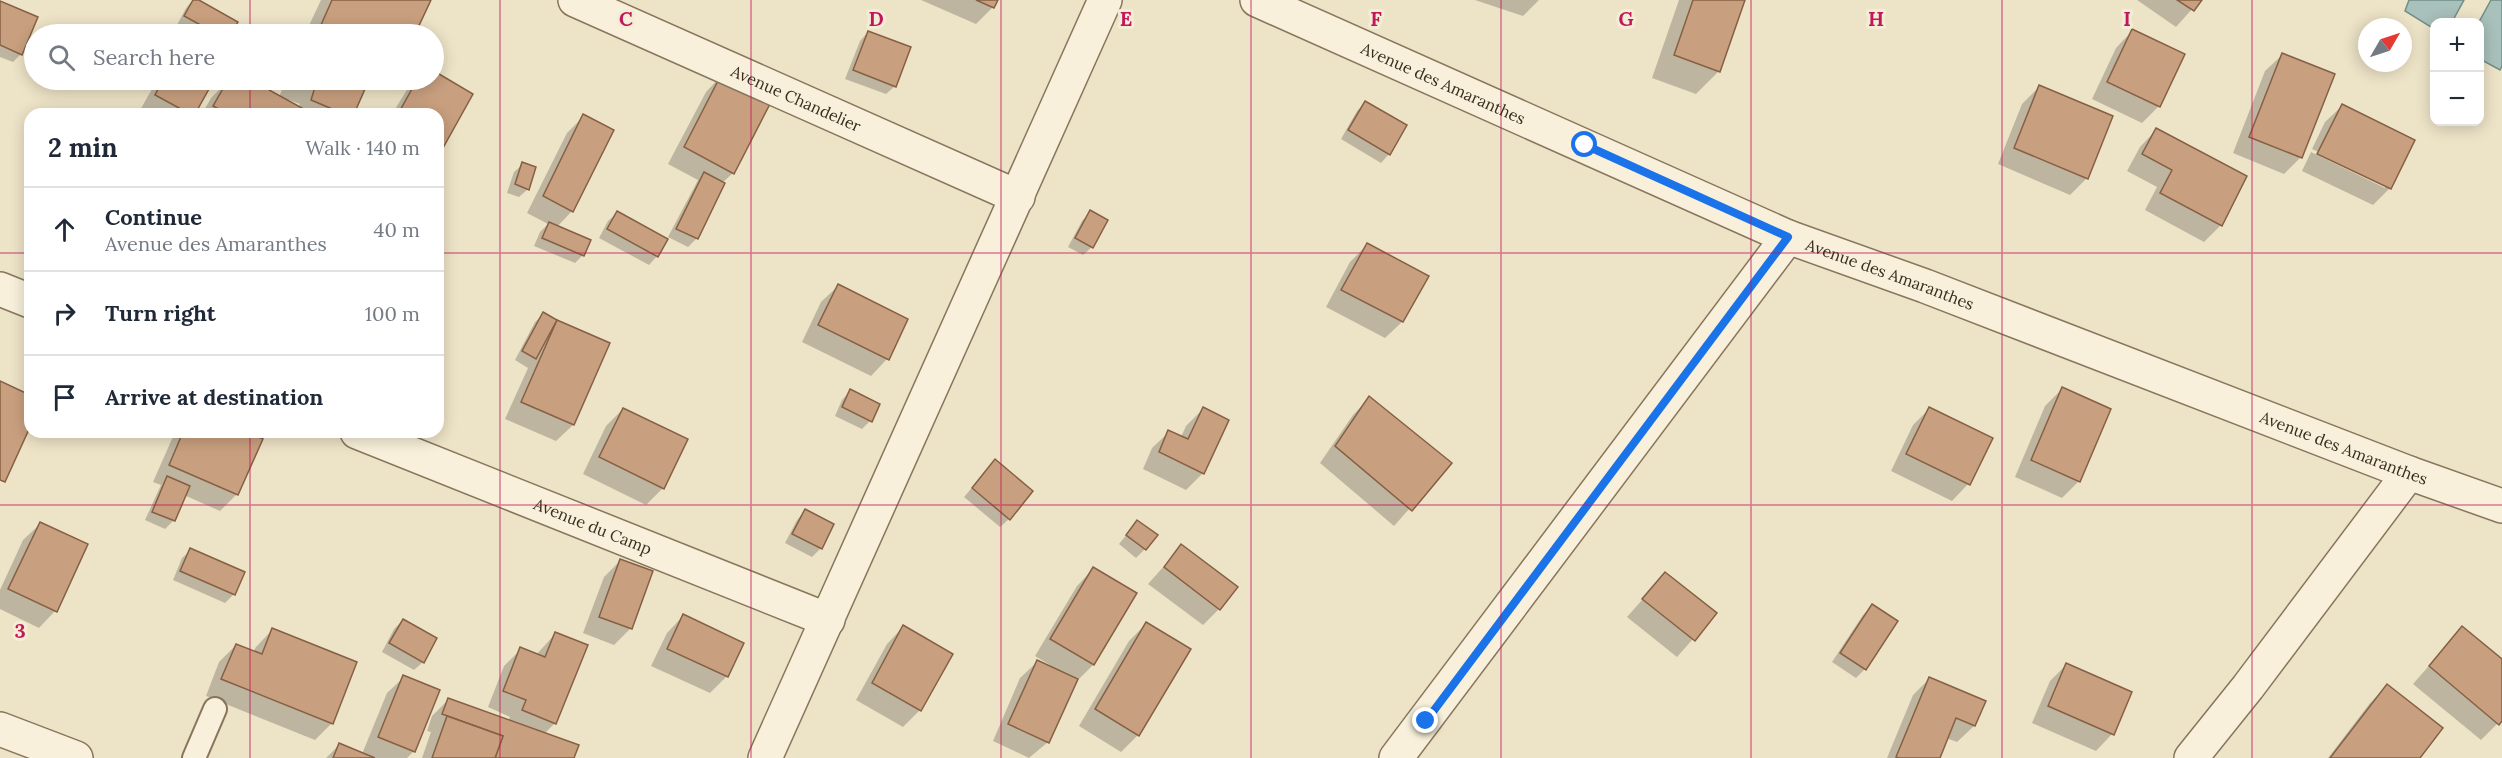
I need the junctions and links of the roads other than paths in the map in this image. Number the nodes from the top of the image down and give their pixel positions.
1 (575, 0) edge
2 (1105, 0) edge
3 (1257, 0) edge
4 (1018, 197) junction
5 (1788, 237) junction
6 (0, 289) edge
7 (24, 299) edge
8 (372, 438) edge
9 (2409, 473) junction
10 (2502, 506) edge
11 (828, 620) junction
12 (215, 709) dead end
13 (0, 729) edge
14 (76, 758) edge
15 (194, 758) edge
16 (765, 758) edge
17 (1396, 758) edge
18 (2191, 758) edge

1 - 4 street, Avenue Chandelier
2 - 4 street
3 - 5 street, Avenue des Amaranthes
4 - 11 street
5 - 9 street, Avenue des Amaranthes
5 - 17 street
6 - 7 street
8 - 11 street, Avenue du Camp
9 - 10 street, Avenue des Amaranthes
9 - 18 street
11 - 16 street
12 - 15 lane
13 - 14 street

